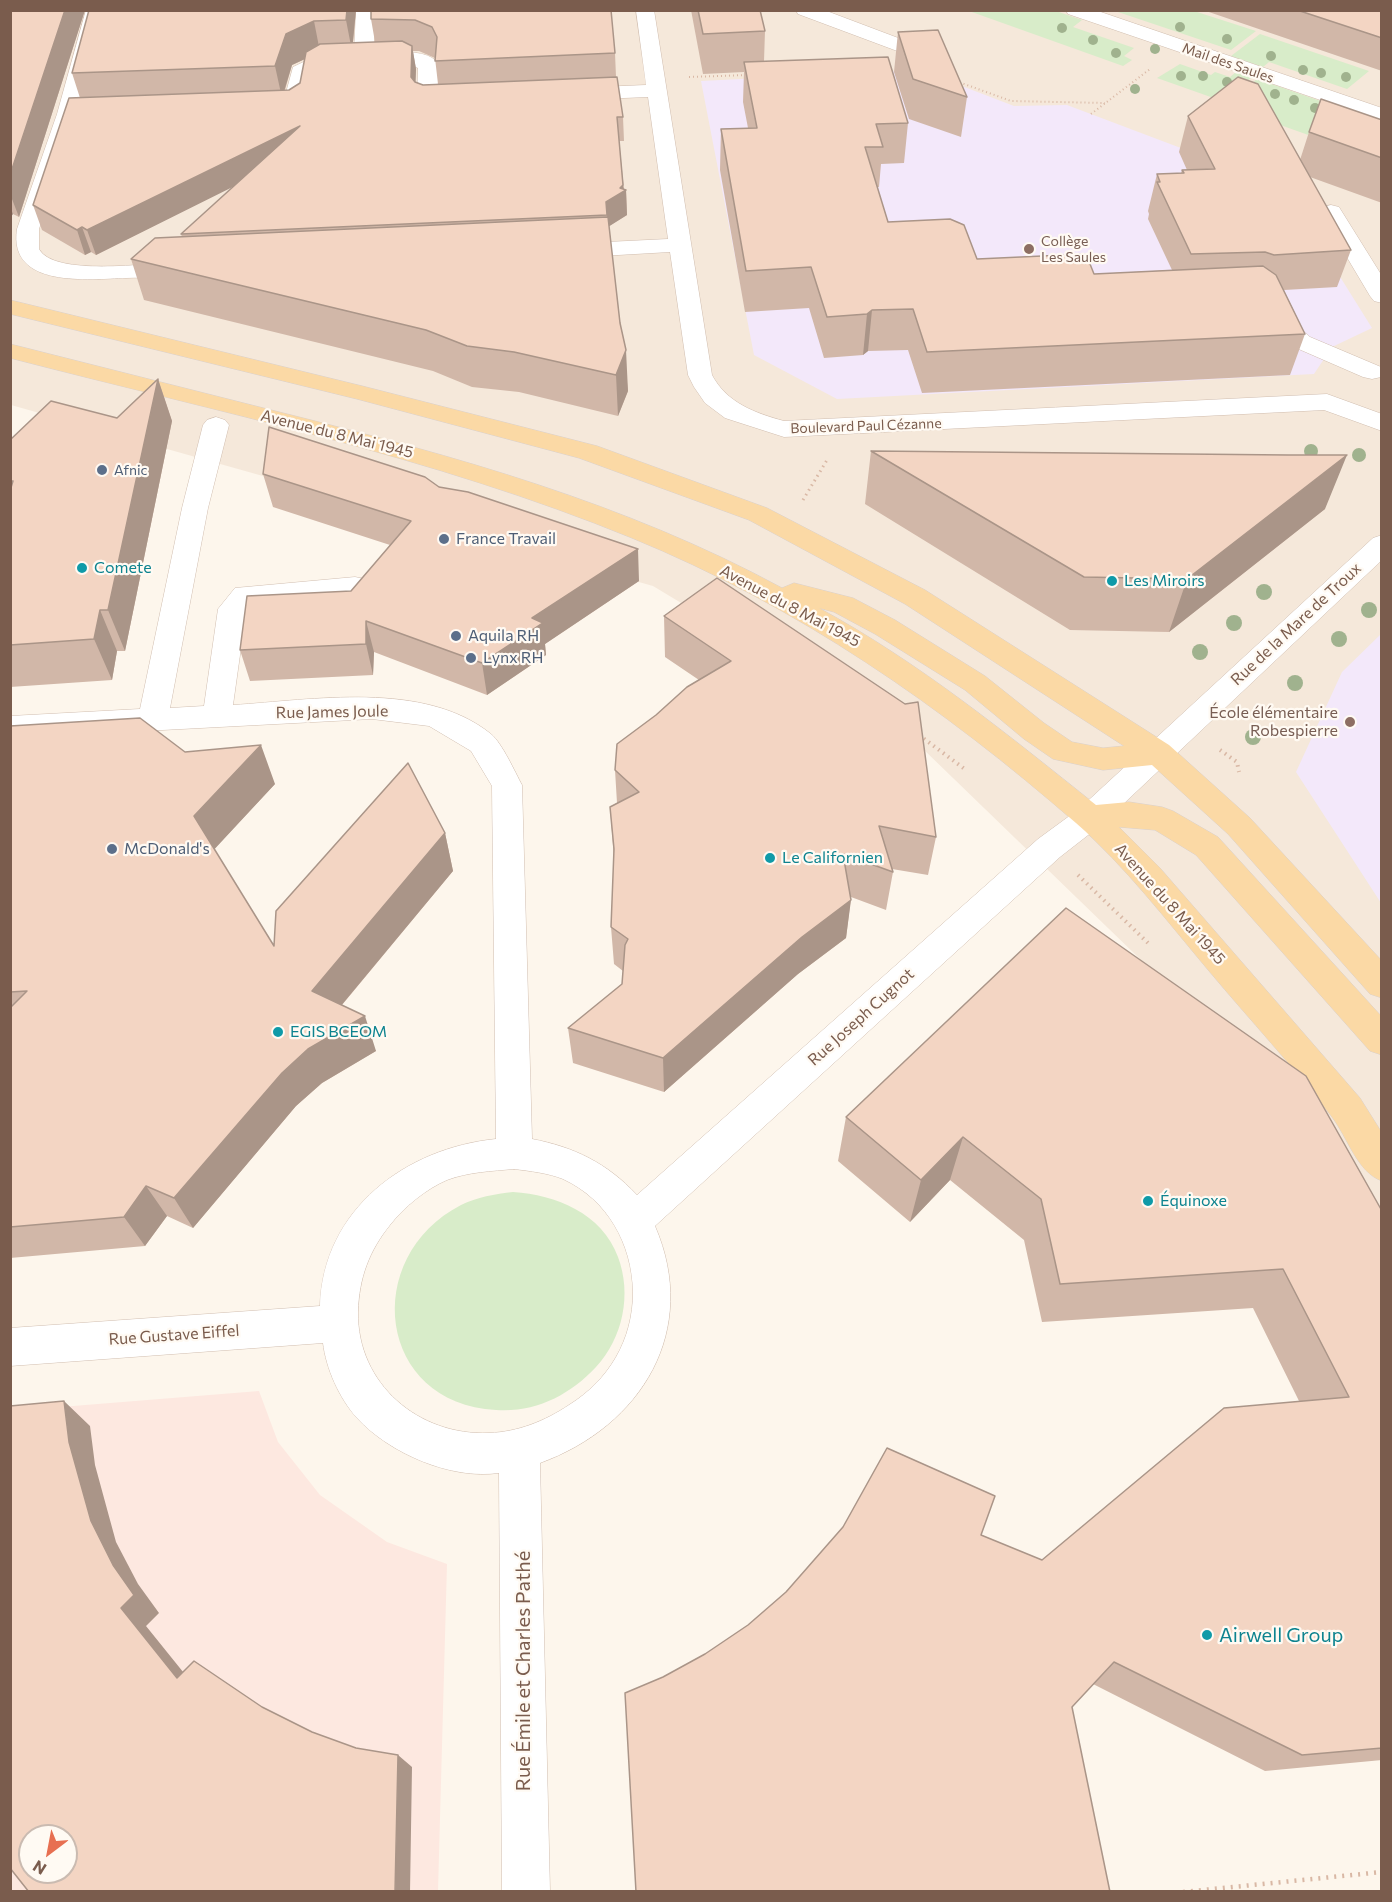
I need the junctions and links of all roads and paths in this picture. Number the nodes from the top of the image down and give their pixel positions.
1 (96, 10) edge
2 (365, 10) edge
3 (645, 10) edge
4 (805, 10) edge
5 (1076, 10) edge
6 (1179, 46) junction
7 (931, 57) edge
8 (364, 58) junction
9 (757, 74) edge
10 (951, 78) edge
11 (656, 85) junction
12 (557, 95) edge
13 (474, 99) edge
14 (1105, 103) junction
15 (247, 108) edge
16 (1091, 114) dead end
17 (1382, 116) edge
18 (1330, 212) edge
19 (681, 245) junction
20 (549, 251) edge
21 (195, 268) edge
22 (1382, 296) edge
23 (1253, 298) edge
24 (10, 307) edge
25 (10, 351) edge
26 (1377, 368) edge
27 (1354, 411) junction
28 (1382, 423) edge
29 (216, 424) dead end
30 (830, 455) dead end
31 (802, 500) dead end
32 (1382, 544) edge
33 (738, 576) junction
34 (355, 585) edge
35 (217, 716) junction
36 (153, 719) junction
37 (10, 727) edge
38 (913, 730) edge
39 (1158, 753) junction
40 (969, 772) dead end
41 (1090, 817) junction
42 (1049, 848) junction
43 (1155, 950) dead end
44 (1382, 984) edge
45 (1382, 1041) edge
46 (514, 1153) junction
47 (1382, 1165) edge
48 (634, 1221) junction
49 (337, 1323) junction
50 (10, 1347) edge
51 (519, 1450) junction
52 (1382, 1872) edge
53 (526, 1892) edge
54 (1184, 1892) edge

1 - 21 street
2 - 8 street
3 - 11 street, Boulevard Paul Cézanne
4 - 7 street
5 - 6 street, Mail des Saules
6 - 14 path
6 - 17 street, Mail des Saules
8 - 13 street
8 - 15 street
9 - 11 path
10 - 14 path
11 - 12 street
11 - 19 street, Boulevard Paul Cézanne
14 - 16 path
18 - 22 street
19 - 20 street
19 - 27 street, Boulevard Paul Cézanne
23 - 26 street
24 - 39 main road
25 - 33 main road, Avenue du 8 Mai 1945
26 - 27 street
27 - 28 street, Boulevard Paul Cézanne
29 - 36 street
30 - 31 path
32 - 39 street, Rue de la Mare de Troux
33 - 39 main road
33 - 41 main road, Avenue du 8 Mai 1945
34 - 35 street
35 - 36 street, Rue James Joule
35 - 46 street, Rue James Joule
36 - 37 street, Rue James Joule
38 - 40 path
39 - 41 street, Rue de la Mare de Troux
39 - 44 main road
41 - 42 street, Rue Joseph Cugnot
41 - 45 main road
41 - 47 main road, Avenue du 8 Mai 1945
42 - 43 path
42 - 48 street, Rue Joseph Cugnot
46 - 48 street
46 - 49 street
48 - 51 street
49 - 50 street, Rue Gustave Eiffel
49 - 51 street
51 - 53 street, Rue Émile et Charles Pathé
52 - 54 path

